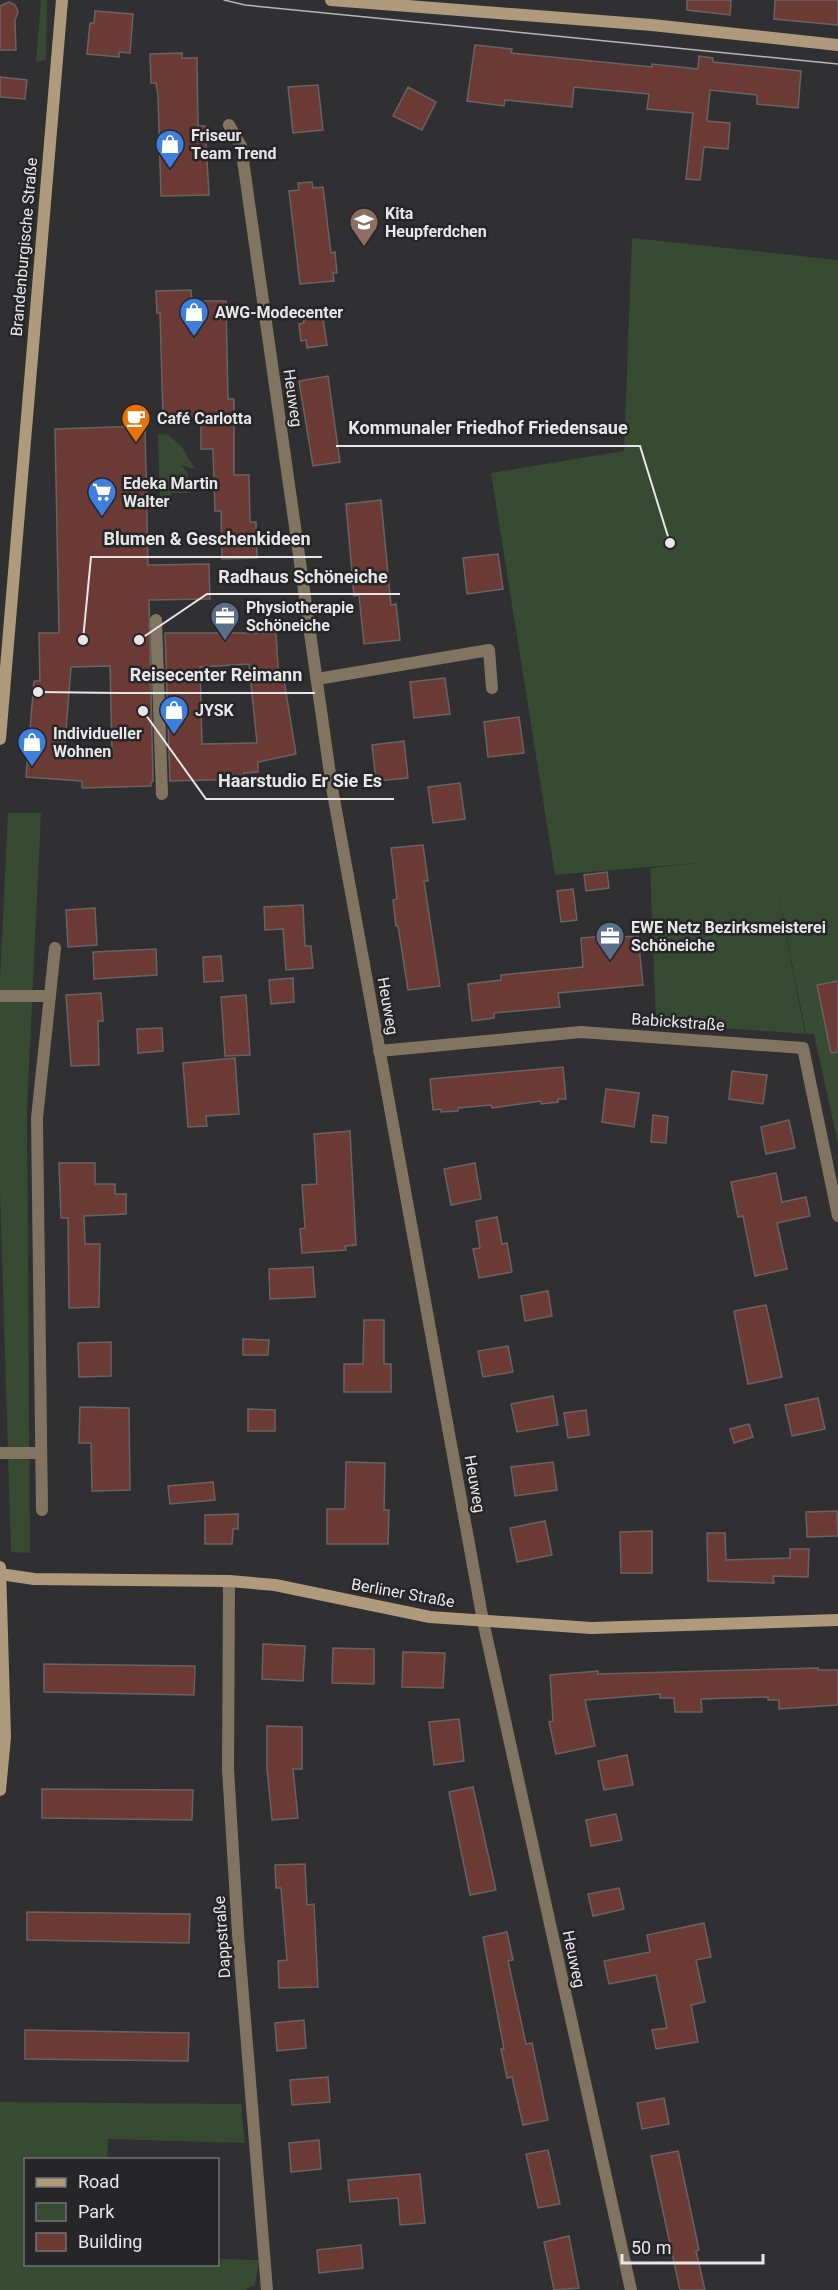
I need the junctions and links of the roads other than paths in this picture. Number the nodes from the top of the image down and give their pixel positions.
1 (62, 0) edge
2 (331, 0) edge
3 (838, 45) edge
4 (229, 125) dead end
5 (156, 620) dead end
6 (317, 679) junction
7 (492, 688) dead end
8 (1, 712) edge
9 (0, 739) edge
10 (162, 794) dead end
11 (55, 948) dead end
12 (0, 996) edge
13 (49, 996) junction
14 (380, 1051) junction
15 (838, 1216) edge
16 (0, 1453) edge
17 (42, 1453) junction
18 (42, 1510) dead end
19 (0, 1567) edge
20 (0, 1574) edge
21 (229, 1581) junction
22 (838, 1620) edge
23 (483, 1622) junction
24 (0, 1790) edge
25 (267, 2290) edge
26 (631, 2290) edge

1 - 8 street, Brandenburgische Straße
2 - 3 street
4 - 6 street, Heuweg
5 - 10 street
6 - 7 street
6 - 14 street, Heuweg
8 - 9 street, Brandenburgische Straße
11 - 13 street
12 - 13 street
13 - 17 street
14 - 15 street, Babickstraße
14 - 23 street, Heuweg
16 - 17 street
17 - 18 street
19 - 20 street
20 - 21 street, Berliner Straße
20 - 24 street
21 - 23 street, Berliner Straße
21 - 25 street, Dappstraße
22 - 23 street, Berliner Straße
23 - 26 street, Heuweg

